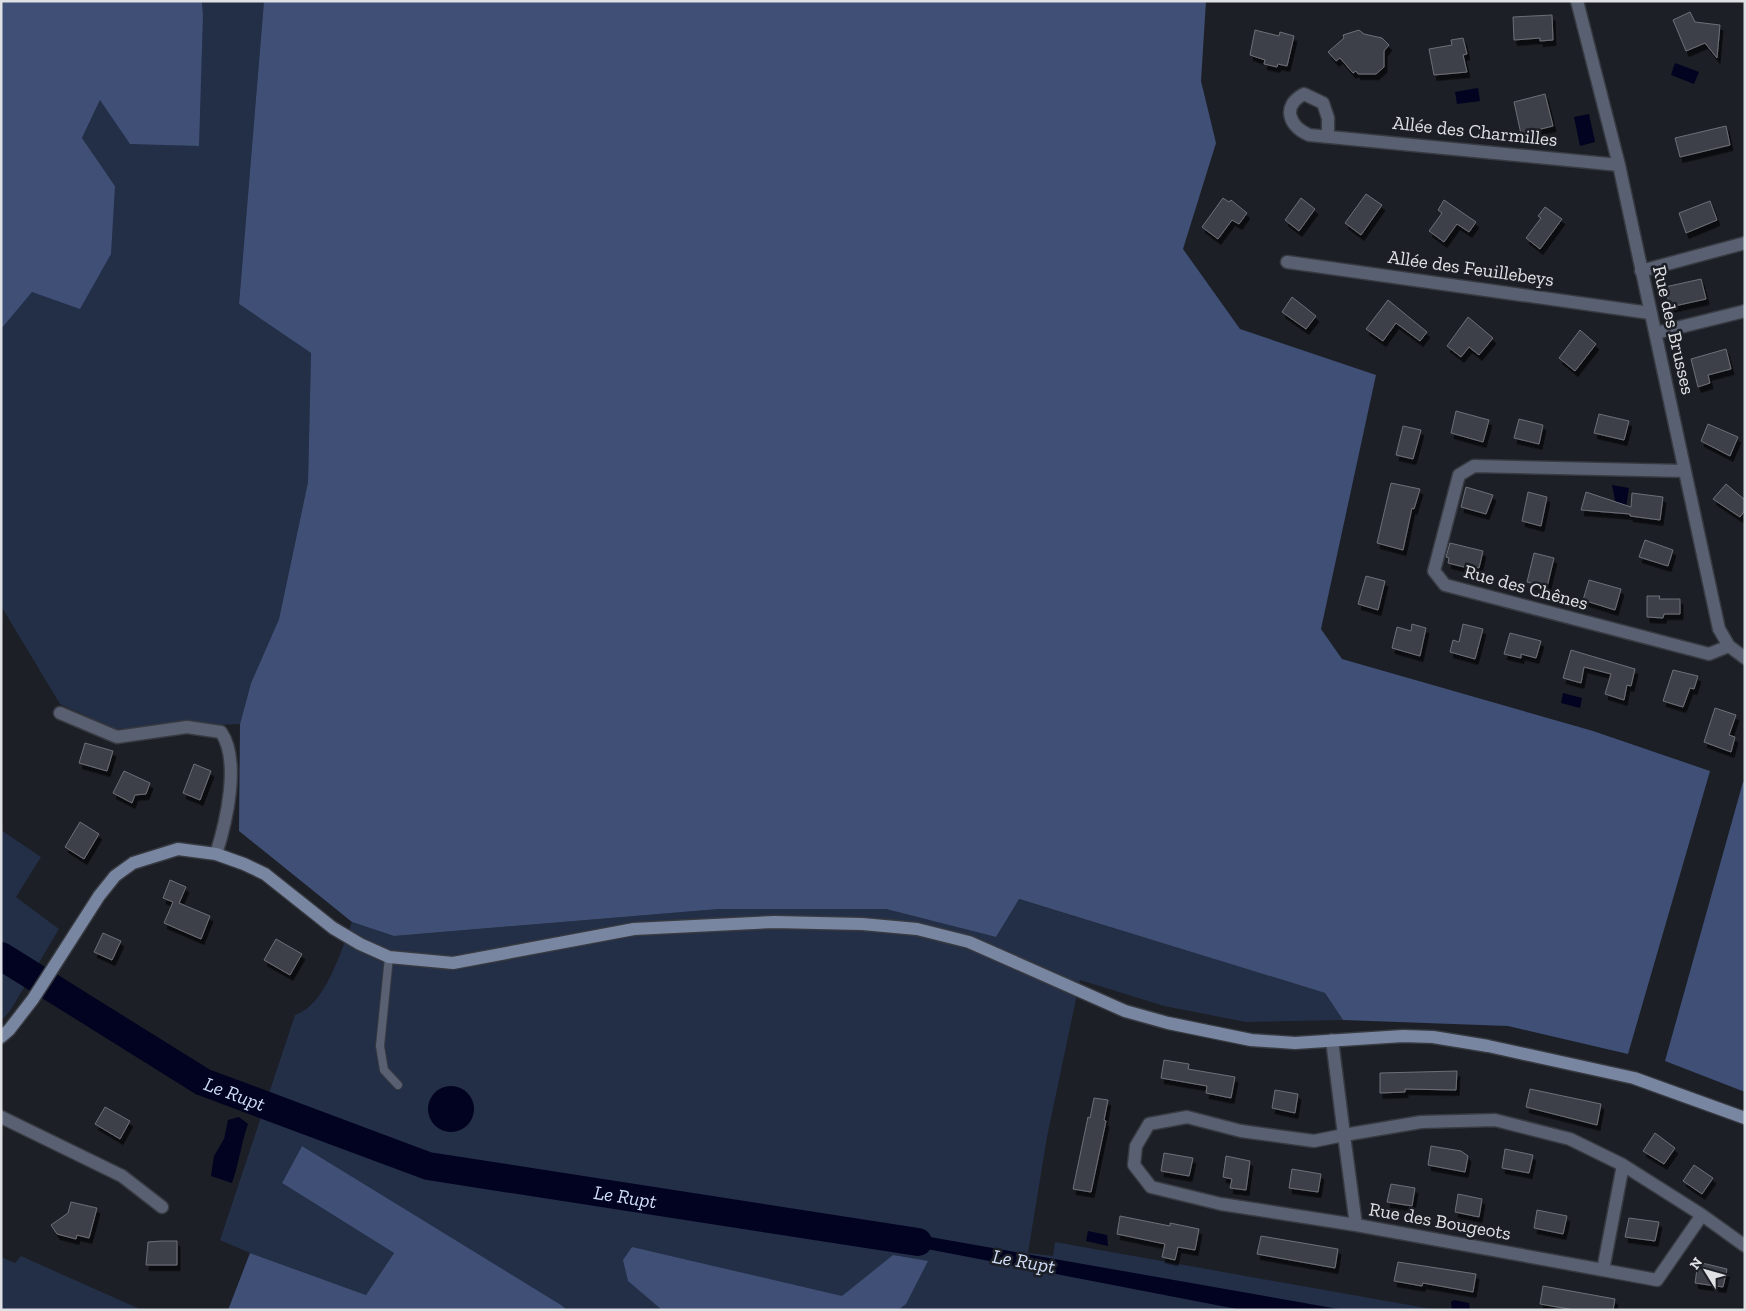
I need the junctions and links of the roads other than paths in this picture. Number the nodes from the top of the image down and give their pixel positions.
1 (1577, 1) edge
2 (1328, 136) dead end
3 (1619, 165) junction
4 (1745, 243) edge
5 (1287, 262) dead end
6 (1641, 271) junction
7 (1745, 311) edge
8 (1650, 312) junction
9 (1656, 334) junction
10 (1685, 471) junction
11 (1729, 646) junction
12 (1745, 658) edge
13 (60, 713) dead end
14 (216, 854) junction
15 (388, 957) junction
16 (1, 1037) edge
17 (1332, 1040) junction
18 (398, 1085) dead end
19 (1, 1117) edge
20 (1745, 1118) edge
21 (1344, 1135) junction
22 (1622, 1166) junction
23 (162, 1207) dead end
24 (1702, 1215) junction
25 (1356, 1225) junction
26 (1745, 1246) edge
27 (1603, 1270) junction

1 - 3 street, Rue des Brusses
2 - 3 street, Allée des Charmilles
3 - 6 street, Rue des Brusses
4 - 6 street
5 - 8 street, Allée des Feuillebeys
6 - 8 street, Rue des Brusses
7 - 9 street
8 - 9 street, Rue des Brusses
9 - 10 street, Rue des Brusses
10 - 11 street, Rue des Brusses
10 - 11 street, Rue des Chênes
11 - 12 street, Rue des Brusses
13 - 14 street
14 - 15 main road
14 - 16 main road
15 - 17 main road
15 - 18 lane
17 - 20 main road
17 - 21 street
19 - 23 street
21 - 22 street, Rue des Bougeots
21 - 25 street
21 - 25 street, Rue des Bougeots
22 - 24 street, Rue des Bougeots
22 - 27 street
24 - 26 street, Rue des Bougeots
24 - 27 street, Rue des Bougeots
25 - 27 street, Rue des Bougeots

